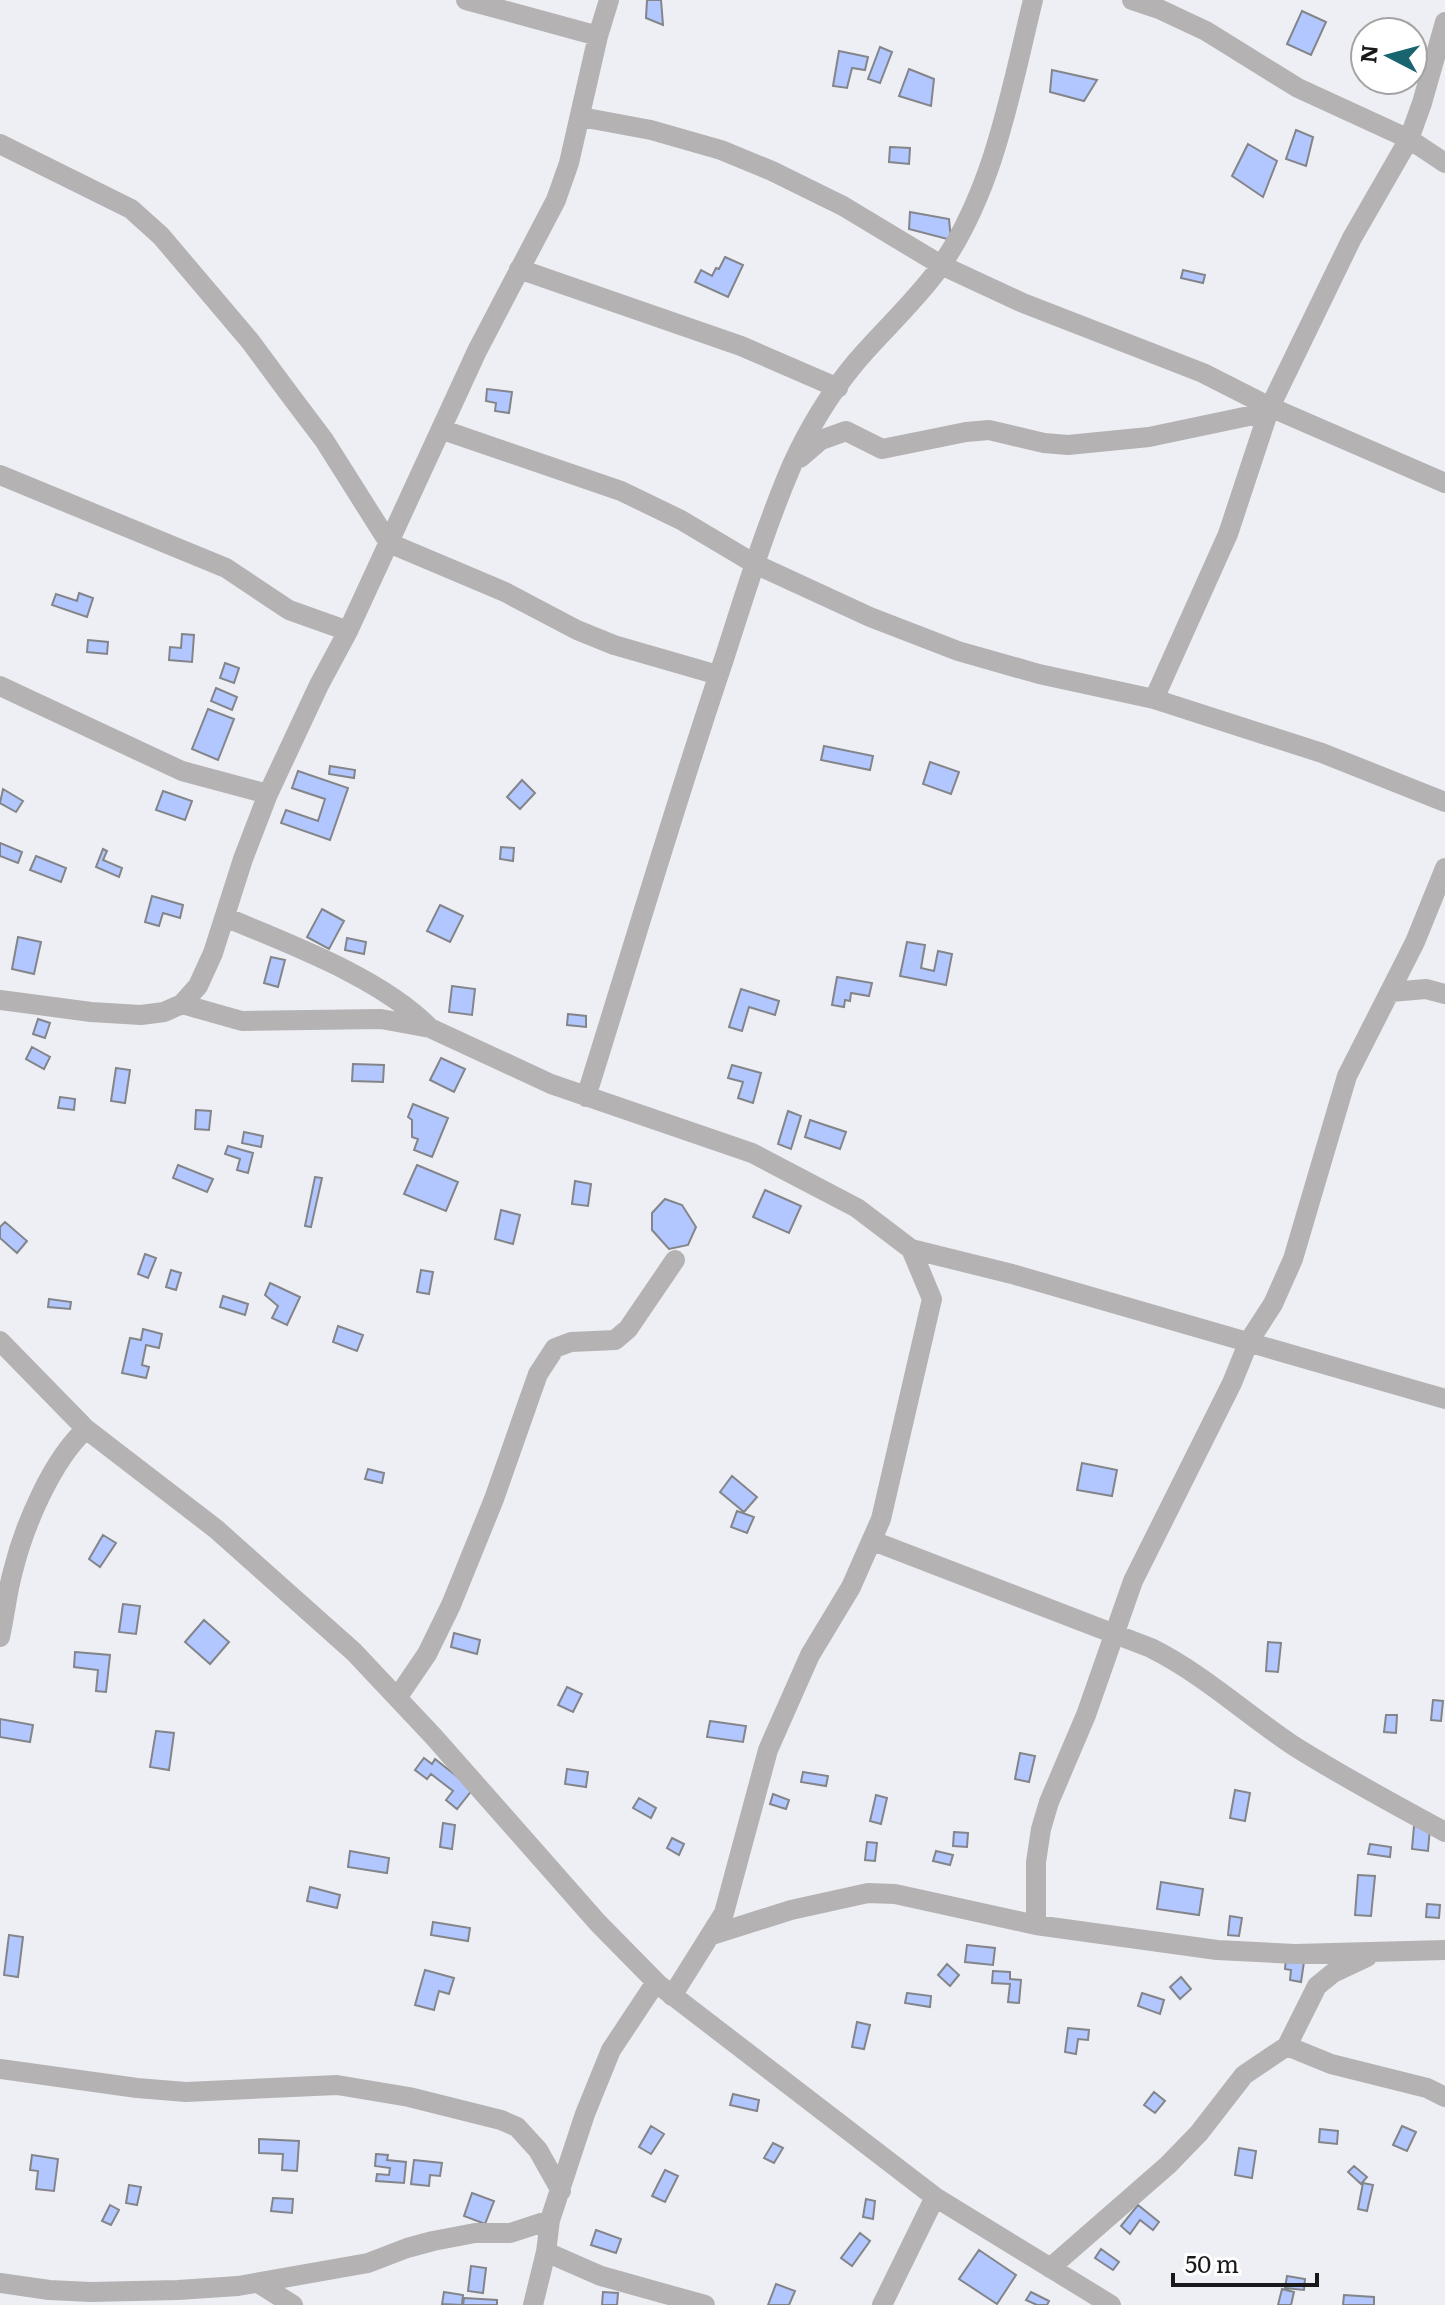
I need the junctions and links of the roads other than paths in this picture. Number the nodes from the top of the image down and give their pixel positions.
1 (466, 0) edge
2 (609, 0) edge
3 (1033, 0) edge
4 (1132, 0) edge
5 (1445, 22) edge
6 (598, 36) junction
7 (581, 117) junction
8 (1409, 139) junction
9 (0, 144) edge
10 (1445, 163) edge
11 (941, 265) junction
12 (519, 269) junction
13 (838, 388) junction
14 (1269, 410) junction
15 (443, 430) junction
16 (793, 463) junction
17 (0, 475) edge
18 (1445, 483) edge
19 (389, 543) junction
20 (755, 564) junction
21 (348, 631) junction
22 (718, 675) junction
23 (0, 686) edge
24 (1154, 699) junction
25 (268, 794) junction
26 (1445, 802) edge
27 (1445, 868) edge
28 (225, 917) junction
29 (1391, 992) junction
30 (1445, 994) edge
31 (0, 1000) edge
32 (182, 1004) junction
33 (430, 1028) junction
34 (586, 1097) junction
35 (911, 1249) junction
36 (675, 1260) dead end
37 (0, 1341) edge
38 (1249, 1341) junction
39 (1445, 1399) edge
40 (86, 1429) junction
41 (873, 1541) junction
42 (1115, 1636) junction
43 (0, 1637) edge
44 (397, 1698) junction
45 (1445, 1832) edge
46 (1036, 1925) junction
47 (712, 1935) junction
48 (1445, 1950) edge
49 (1374, 1953) junction
50 (656, 1982) junction
51 (672, 1996) junction
52 (1287, 2046) junction
53 (0, 2069) edge
54 (1445, 2097) edge
55 (561, 2191) junction
56 (935, 2197) junction
57 (550, 2220) junction
58 (546, 2252) junction
59 (1050, 2268) junction
60 (0, 2283) edge
61 (258, 2283) junction
62 (182, 2298) edge
63 (293, 2305) edge
64 (533, 2305) edge
65 (705, 2305) edge
66 (882, 2305) edge
67 (1111, 2305) edge

1 - 6 street
2 - 6 street
3 - 11 street
4 - 8 street
5 - 8 street
6 - 7 street
7 - 11 street
7 - 12 street
8 - 10 street
8 - 14 street
9 - 19 street
11 - 13 street
11 - 14 street
12 - 13 street
12 - 15 street
13 - 16 street
14 - 16 street
14 - 18 street
14 - 24 street
15 - 19 street
15 - 20 street
16 - 20 street
17 - 21 street
19 - 21 street
19 - 22 street
20 - 22 street
20 - 24 street
21 - 25 street
22 - 34 street
23 - 25 street
24 - 26 street
25 - 28 street
27 - 29 street
28 - 32 street
28 - 33 street
29 - 30 street
29 - 38 street
31 - 32 street
32 - 33 street
33 - 34 street
34 - 35 street
35 - 38 street
35 - 41 street
36 - 44 street
37 - 40 street
38 - 39 street
38 - 42 street
40 - 43 street
40 - 44 street
41 - 42 street
41 - 47 street
42 - 45 street
42 - 46 street
44 - 50 street
46 - 47 street
46 - 49 street
47 - 51 street
48 - 49 street
49 - 52 street
50 - 51 street
50 - 55 street
51 - 56 street
52 - 54 street
52 - 59 street
53 - 55 street
55 - 57 street
56 - 59 street
56 - 66 street
57 - 58 street
57 - 61 street
58 - 64 street
58 - 65 street
59 - 67 street
60 - 62 street
61 - 62 street
61 - 63 street

